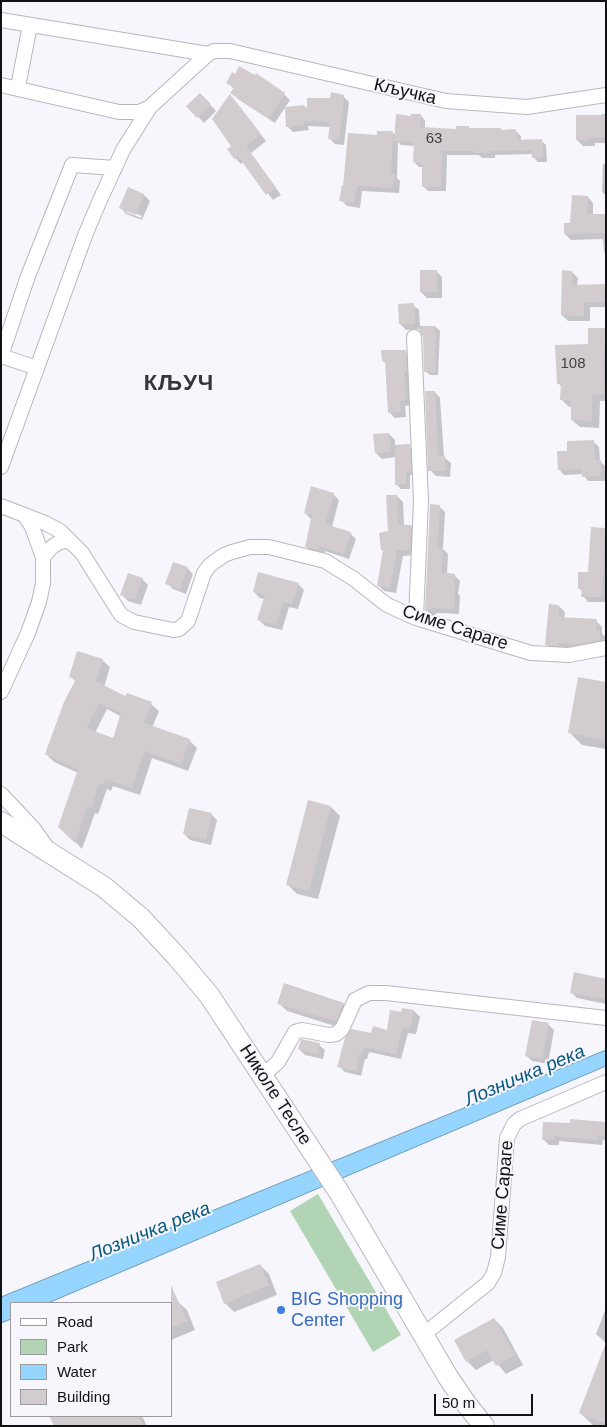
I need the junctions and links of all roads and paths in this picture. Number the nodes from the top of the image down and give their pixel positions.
1 (1, 20) edge
2 (30, 25) junction
3 (208, 54) junction
4 (1, 85) edge
5 (18, 87) junction
6 (606, 95) edge
7 (150, 107) junction
8 (115, 168) junction
9 (414, 337) dead end
10 (1, 356) edge
11 (38, 368) junction
12 (1, 467) edge
13 (1, 506) edge
14 (25, 516) junction
15 (71, 542) junction
16 (43, 557) junction
17 (416, 618) junction
18 (606, 648) edge
19 (1, 692) edge
20 (1, 794) edge
21 (1, 822) edge
22 (51, 853) junction
23 (606, 1018) edge
24 (262, 1076) junction
25 (606, 1082) edge
26 (423, 1336) junction
27 (484, 1426) edge

1 - 2 street, Кључка
2 - 3 street, Кључка
2 - 5 street
3 - 6 street, Кључка
3 - 7 street
4 - 5 street
5 - 7 street
7 - 8 street
8 - 10 street
8 - 11 street
9 - 17 street
10 - 11 street
11 - 12 street
13 - 14 street, Симе Сараге
14 - 15 street, Симе Сараге
14 - 16 street
15 - 16 street
15 - 17 street, Симе Сараге
16 - 19 street
17 - 18 street, Симе Сараге
20 - 22 street
21 - 22 street, Николе Тесле
22 - 24 street, Николе Тесле
23 - 24 street
24 - 26 street, Николе Тесле
25 - 26 street, Симе Сараге
26 - 27 street, Николе Тесле

